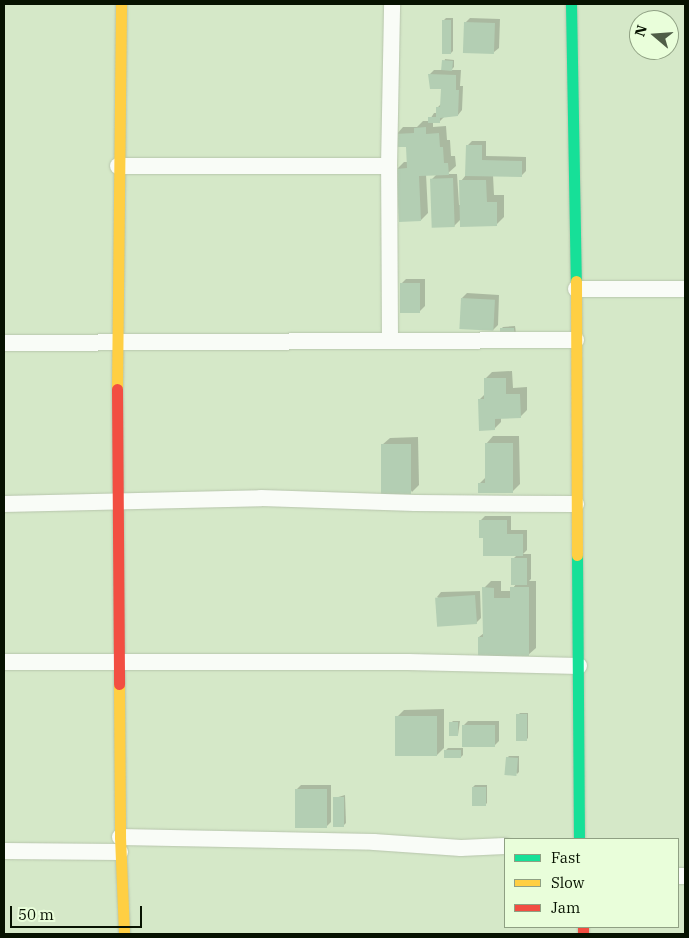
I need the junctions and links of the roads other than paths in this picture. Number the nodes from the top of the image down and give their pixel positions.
1 (121, 4) edge
2 (392, 4) edge
3 (571, 4) edge
4 (118, 166) junction
5 (389, 166) junction
6 (576, 289) junction
7 (685, 289) edge
8 (390, 340) junction
9 (576, 340) junction
10 (117, 342) junction
11 (4, 343) edge
12 (119, 501) junction
13 (4, 504) edge
14 (576, 504) junction
15 (4, 662) edge
16 (120, 663) junction
17 (579, 666) junction
18 (579, 838) edge
19 (120, 844) junction
20 (504, 846) edge
21 (4, 851) edge
22 (124, 934) edge

1 - 4 street
2 - 5 street
3 - 6 street
4 - 5 street
4 - 10 street
5 - 8 street
6 - 7 street
6 - 9 street
8 - 9 street
8 - 10 street
9 - 14 street
10 - 11 street
10 - 12 street
12 - 13 street
12 - 14 street
12 - 16 street
14 - 17 street
15 - 16 street
16 - 17 street
16 - 19 street
17 - 18 street
19 - 20 street
19 - 21 street
19 - 22 street

